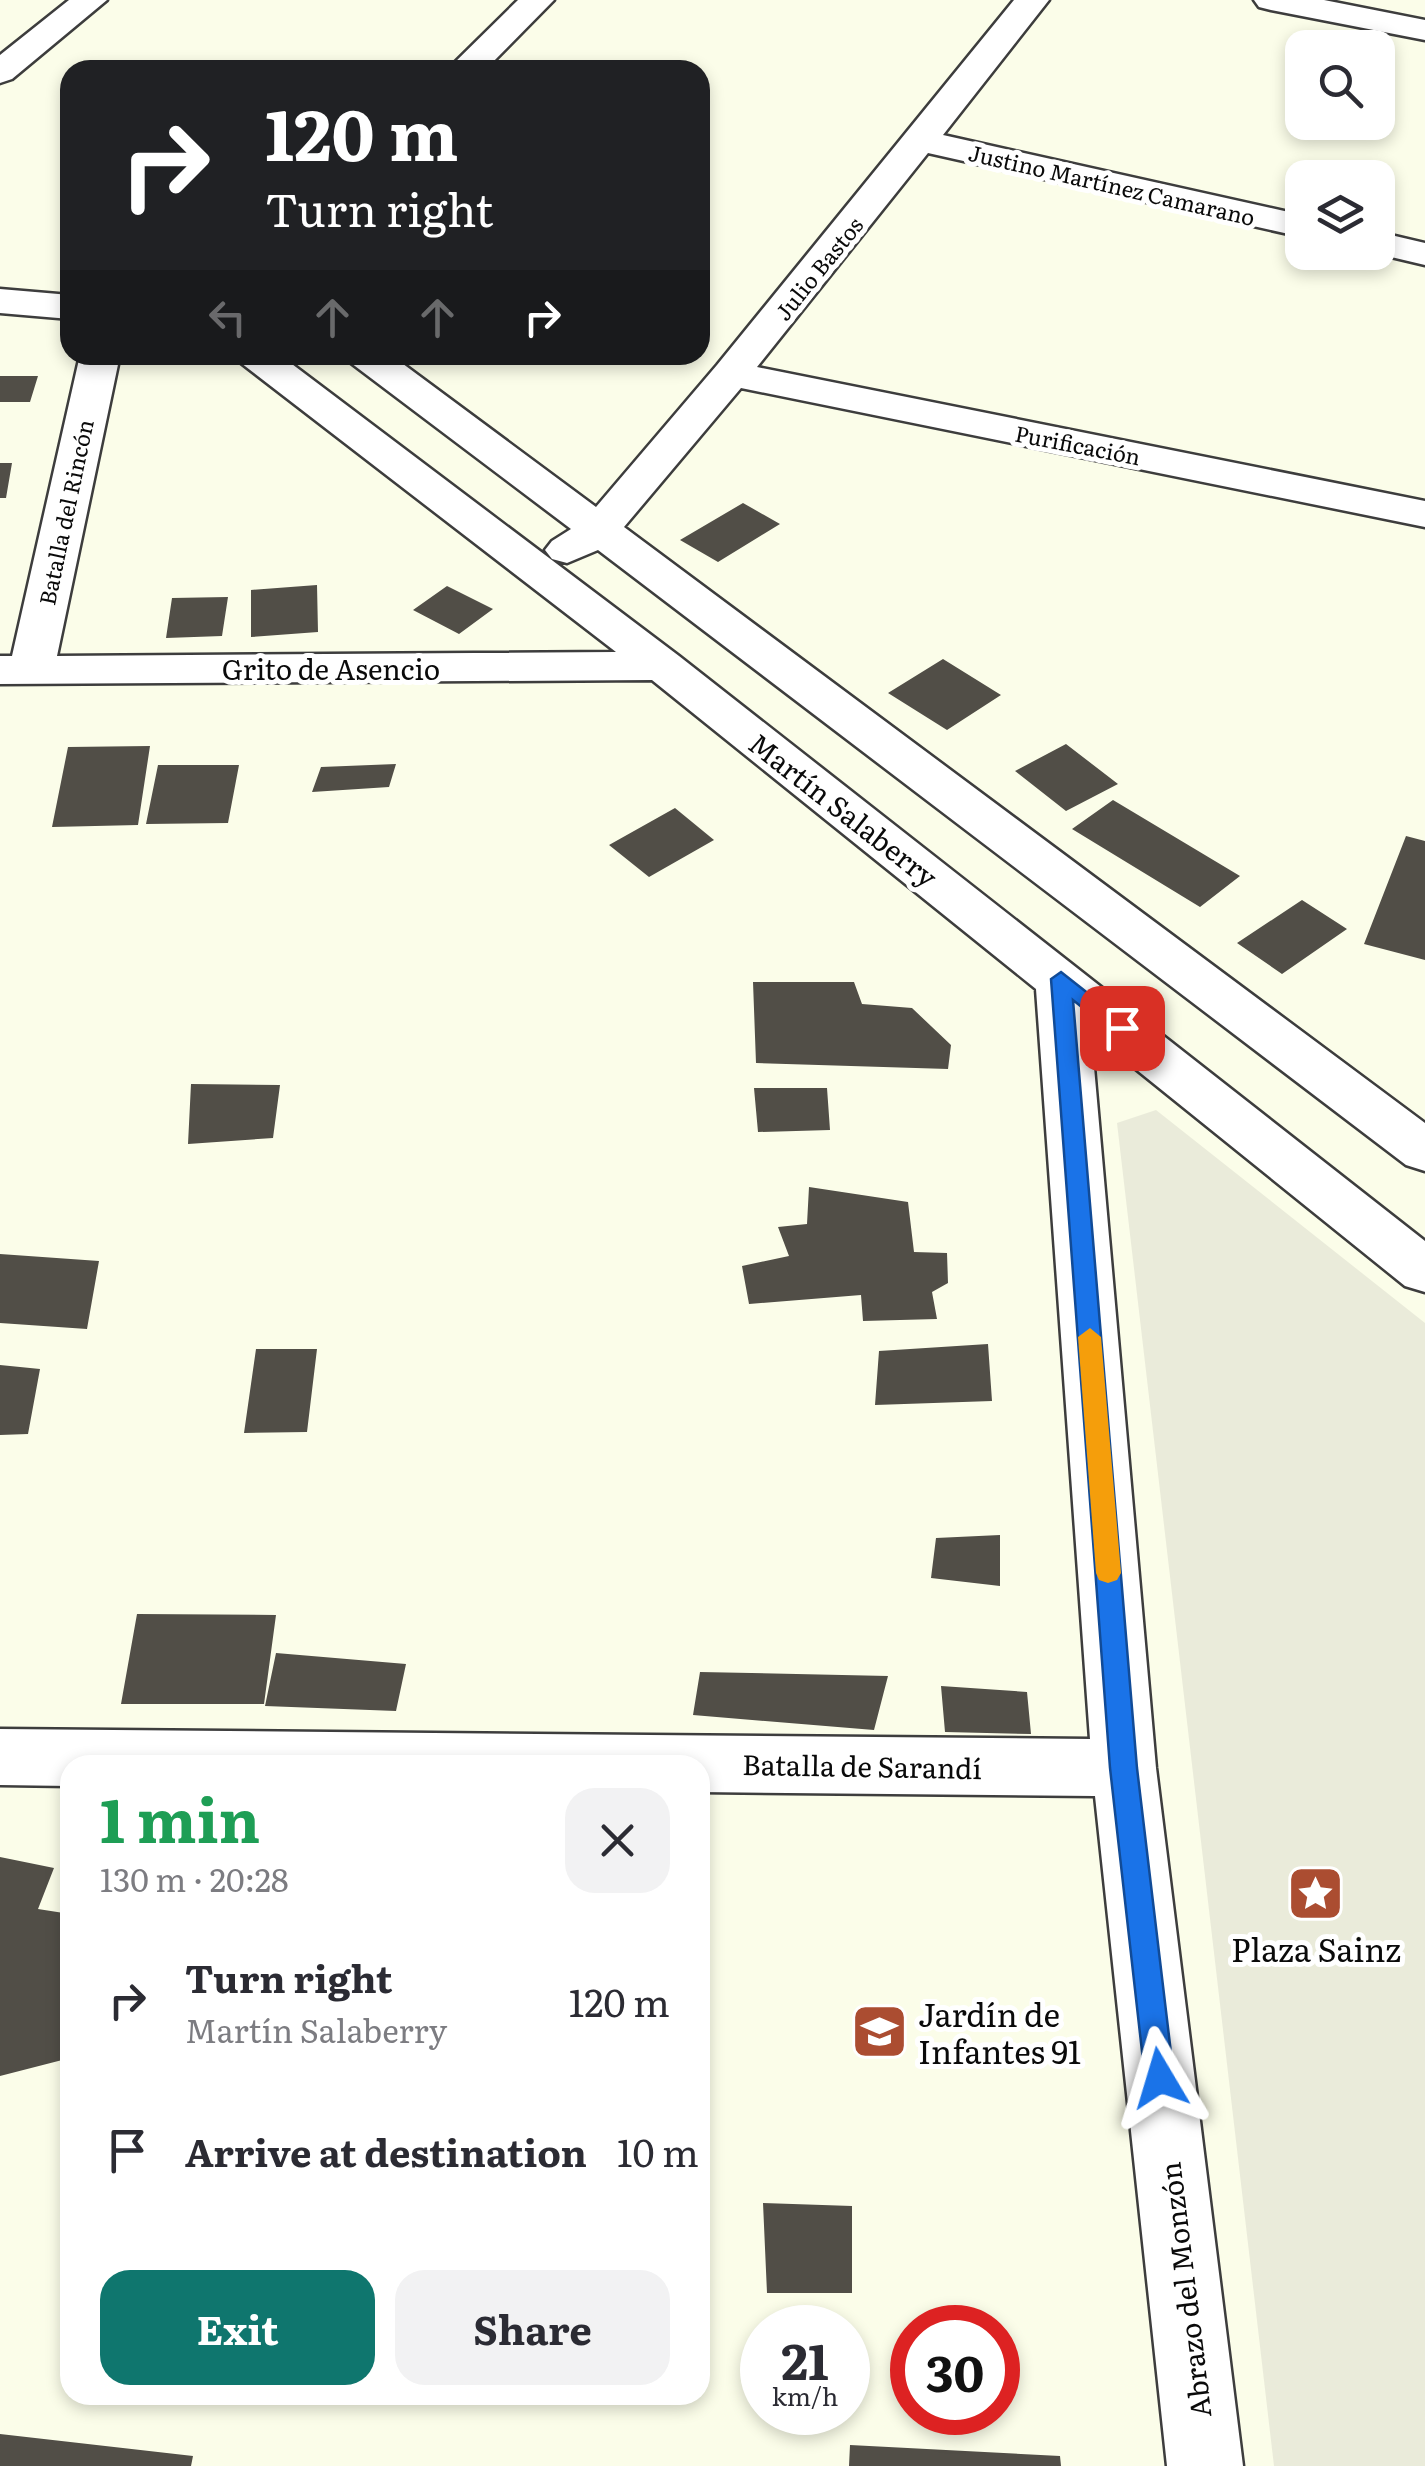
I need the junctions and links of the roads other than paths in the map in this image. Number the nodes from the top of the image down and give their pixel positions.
1 (90, 0) edge
2 (537, 0) edge
3 (1032, 0) edge
4 (1271, 0) edge
5 (1425, 30) edge
6 (474, 60) edge
7 (0, 72) edge
8 (922, 141) junction
9 (1285, 222) edge
10 (1395, 247) edge
11 (1425, 254) edge
12 (0, 301) edge
13 (60, 306) edge
14 (97, 365) edge
15 (268, 365) edge
16 (378, 365) edge
17 (731, 374) junction
18 (384, 455) junction
19 (1425, 514) edge
20 (598, 531) junction
21 (662, 666) junction
22 (15, 670) edge
23 (1061, 979) junction
24 (1425, 1151) edge
25 (1425, 1272) edge
26 (0, 1757) edge
27 (60, 1758) edge
28 (710, 1764) edge
29 (1124, 1768) junction
30 (1205, 2466) edge

1 - 7 street
2 - 6 street
3 - 8 street, Julio Bastos
4 - 5 street
8 - 9 street, Justino Martínez Camarano
8 - 17 street, Julio Bastos
10 - 11 street
12 - 13 street
14 - 22 street, Batalla del Rincón
15 - 18 street, Martín Salaberry
16 - 20 street
17 - 19 street, Purificación
17 - 20 street, Julio Bastos
18 - 20 street
18 - 21 street, Martín Salaberry
20 - 24 street
21 - 22 street, Grito de Asencio
21 - 23 street, Martín Salaberry
23 - 25 street, Martín Salaberry
23 - 29 street, Abrazo del Monzón
26 - 27 street, Batalla de Sarandí
28 - 29 street, Batalla de Sarandí
29 - 30 street, Abrazo del Monzón

